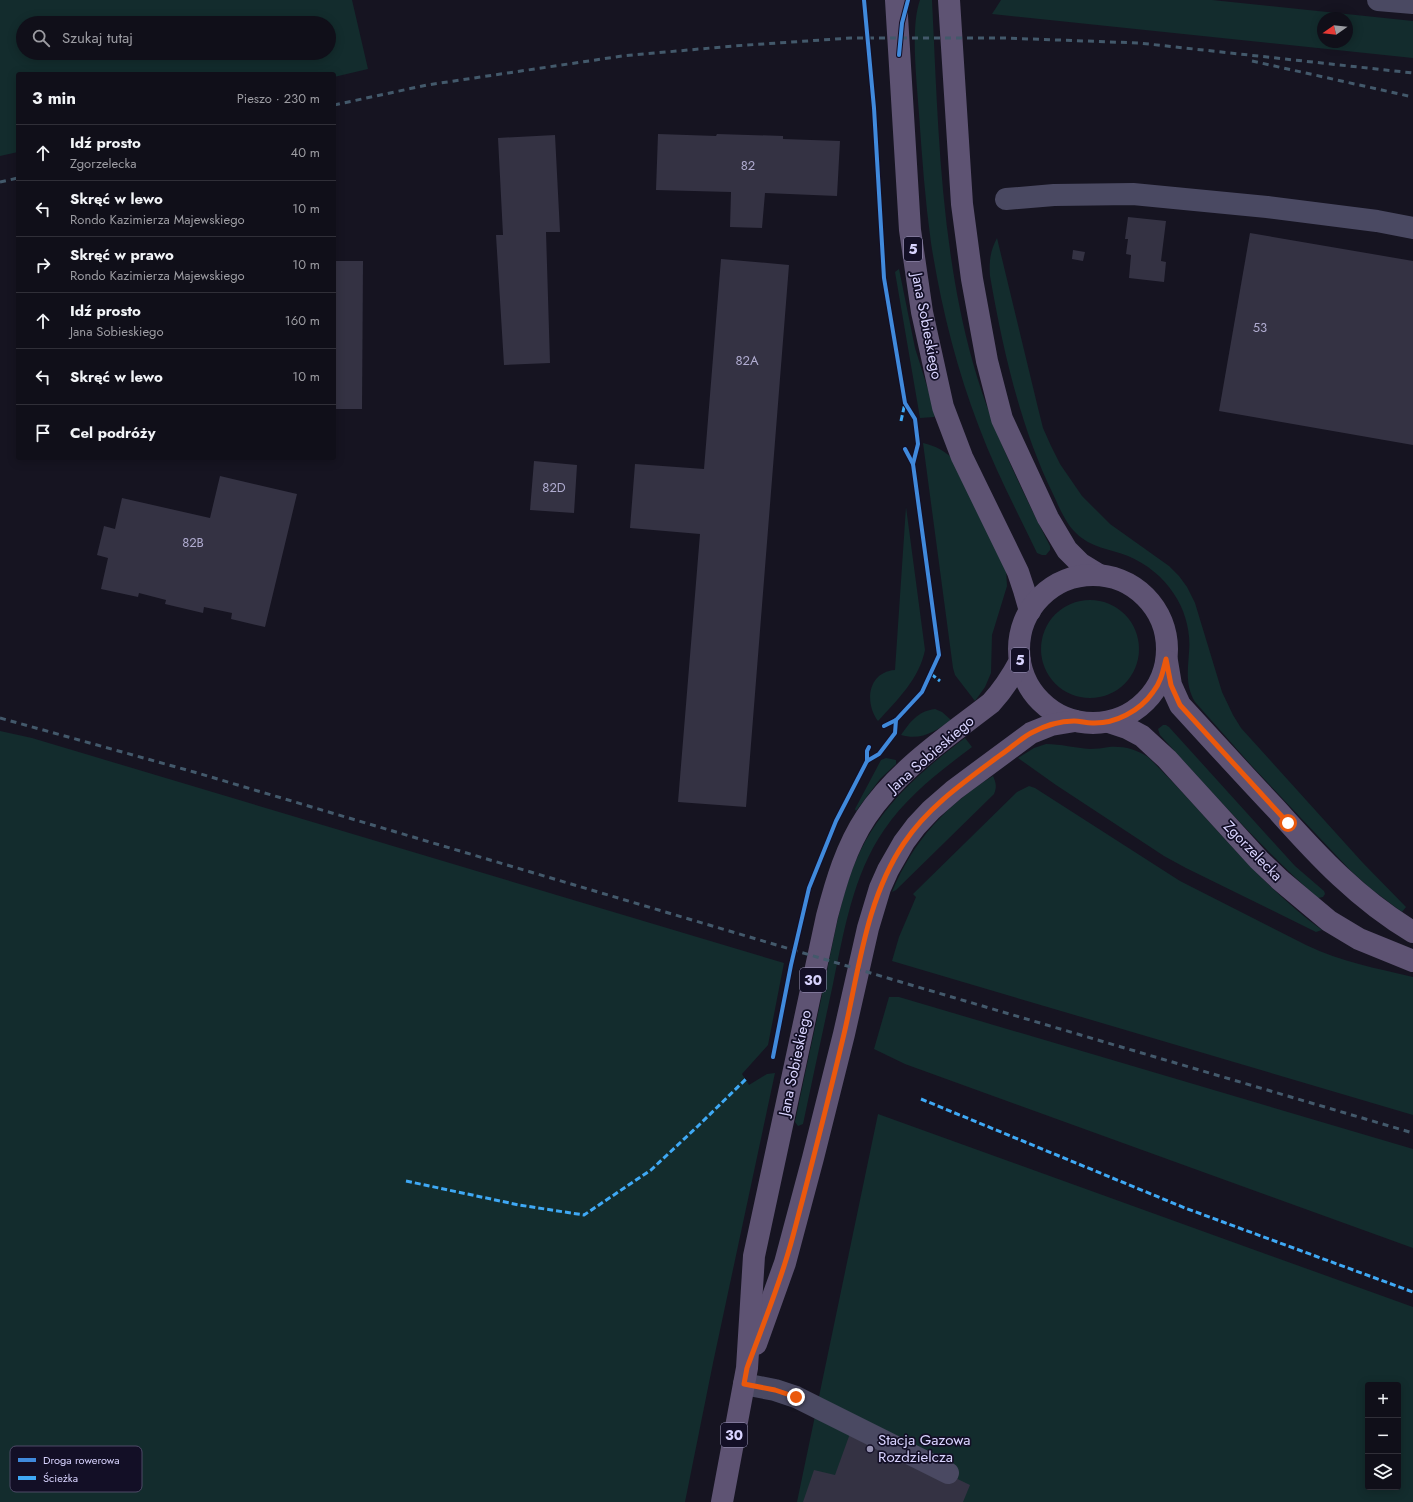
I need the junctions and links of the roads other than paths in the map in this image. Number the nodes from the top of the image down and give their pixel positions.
1 (896, 0) edge
2 (908, 0) edge
3 (949, 0) edge
4 (1378, 0) edge
5 (1413, 3) edge
6 (899, 54) junction
7 (1006, 199) dead end
8 (1413, 228) edge
9 (1098, 575) junction
10 (1030, 611) junction
11 (1166, 659) junction
12 (1020, 661) junction
13 (1075, 721) junction
14 (1109, 722) junction
15 (1413, 932) edge
16 (1413, 961) edge
17 (745, 1376) junction
18 (948, 1473) dead end
19 (722, 1502) edge

1 - 6 main road, Jana Sobieskiego / 5
2 - 6 street
3 - 9 main road, 5
4 - 5 street
6 - 10 main road, Jana Sobieskiego / 5
7 - 8 street
9 - 10 main road, 5
9 - 11 main road, 5
10 - 12 main road, 5
11 - 14 main road, 5
11 - 15 main road, 5
12 - 13 main road, 5
12 - 17 main road, Jana Sobieskiego / 30
13 - 14 main road, 5
13 - 17 main road, Jana Sobieskiego / 30
14 - 16 main road, Zgorzelecka / 5
17 - 18 street
17 - 19 main road, Jana Sobieskiego / 30

